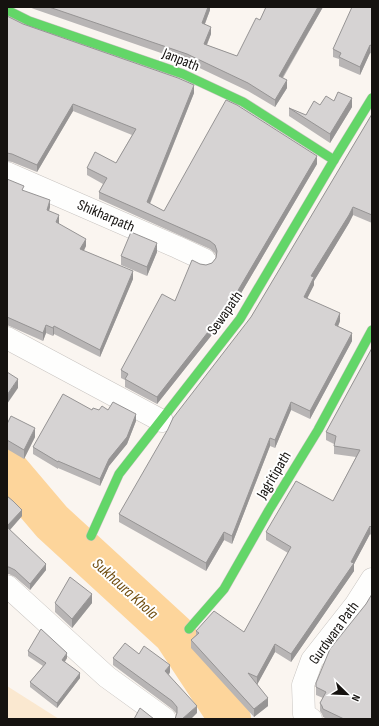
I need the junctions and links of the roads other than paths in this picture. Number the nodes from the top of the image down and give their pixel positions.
1 (8, 14) edge
2 (372, 98) edge
3 (334, 160) junction
4 (7, 173) edge
5 (205, 260) dead end
6 (372, 330) edge
7 (7, 338) edge
8 (162, 421) junction
9 (90, 536) dead end
10 (372, 579) edge
11 (7, 586) edge
12 (189, 629) dead end
13 (308, 716) edge
14 (165, 719) edge

1 - 3 street, Janpath
2 - 3 street, Sewapath
3 - 8 street, Sewapath
4 - 5 street, Shikharpath
6 - 12 street, Jagritipath
7 - 8 street
8 - 9 street, Sewapath
10 - 13 street, Gurdwara Path
11 - 14 street

